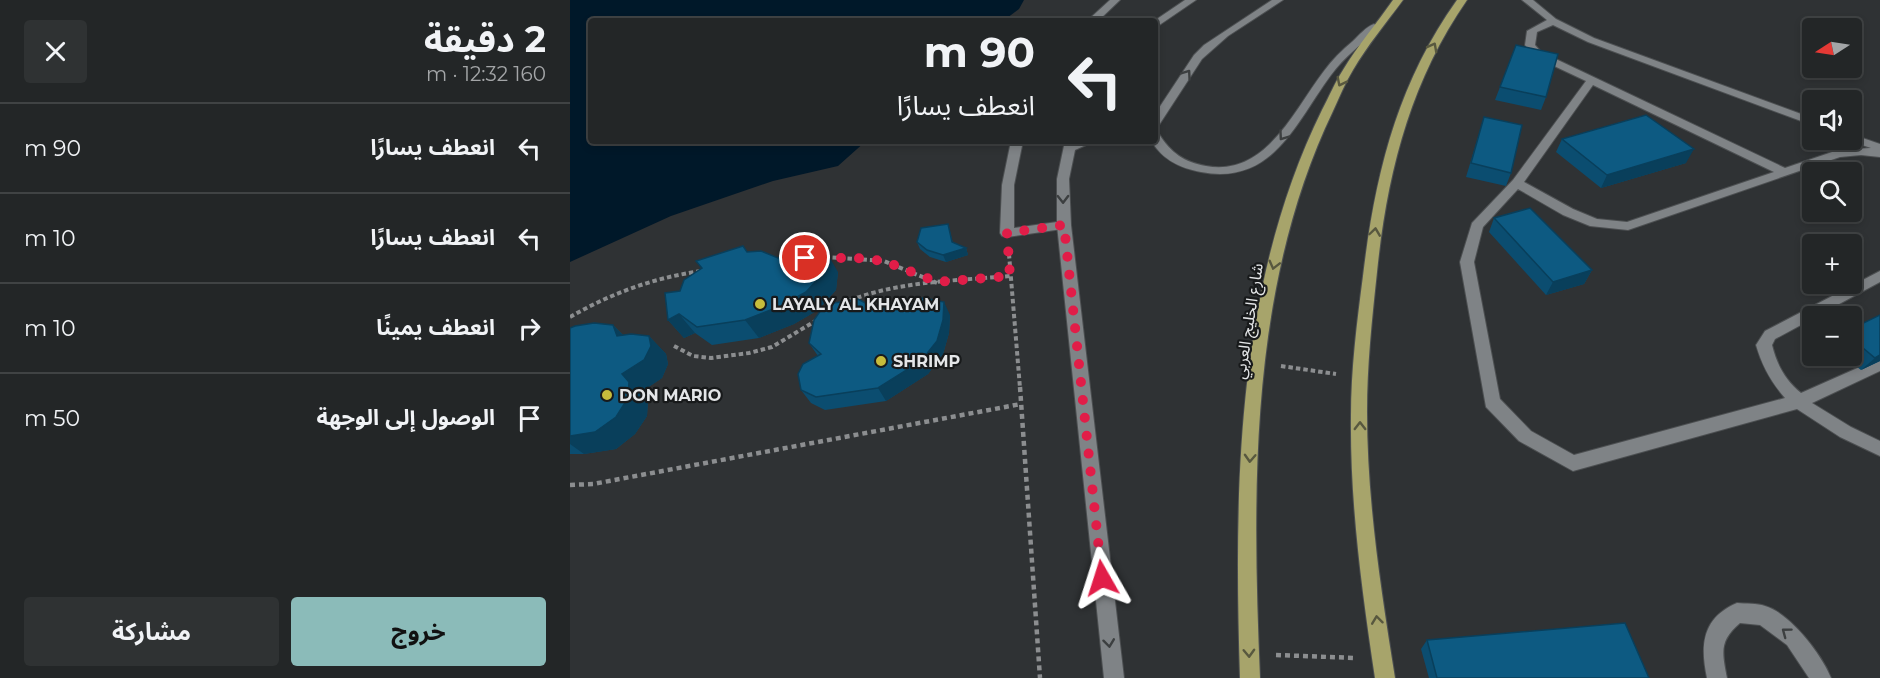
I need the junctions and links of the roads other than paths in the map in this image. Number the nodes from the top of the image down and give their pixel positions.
1 (1115, 0) edge
2 (1191, 0) edge
3 (1278, 0) edge
4 (1398, 0) edge
5 (1462, 0) edge
6 (1527, 0) edge
7 (1095, 18) edge
8 (1553, 21) junction
9 (1158, 23) edge
10 (1374, 27) junction
11 (1591, 81) junction
12 (1158, 115) edge
13 (1802, 118) edge
14 (1862, 141) edge
15 (1016, 144) edge
16 (1156, 144) edge
17 (1070, 145) edge
18 (1880, 148) edge
19 (1880, 153) edge
20 (1786, 173) junction
21 (1517, 183) junction
22 (1064, 225) junction
23 (1880, 276) edge
24 (1880, 364) edge
25 (1800, 402) junction
26 (1880, 449) edge
27 (1114, 678) edge
28 (1250, 678) edge
29 (1385, 678) edge
30 (1717, 678) edge
31 (1821, 678) edge

1 - 7 street
2 - 9 street
12 -> 3 street
4 - 10 main road, شارع الخليج العربي
29 -> 5 main road
6 - 8 street
8 - 11 street
8 - 13 street
10 -> 16 street
10 -> 28 main road, شارع الخليج العربي
11 - 20 street
11 - 21 street
14 - 18 street
15 - 22 street
17 -> 22 street
19 - 20 street
20 - 21 street
21 - 25 street
22 -> 27 street
23 - 25 street
24 - 25 street
25 - 26 street
31 -> 30 street

